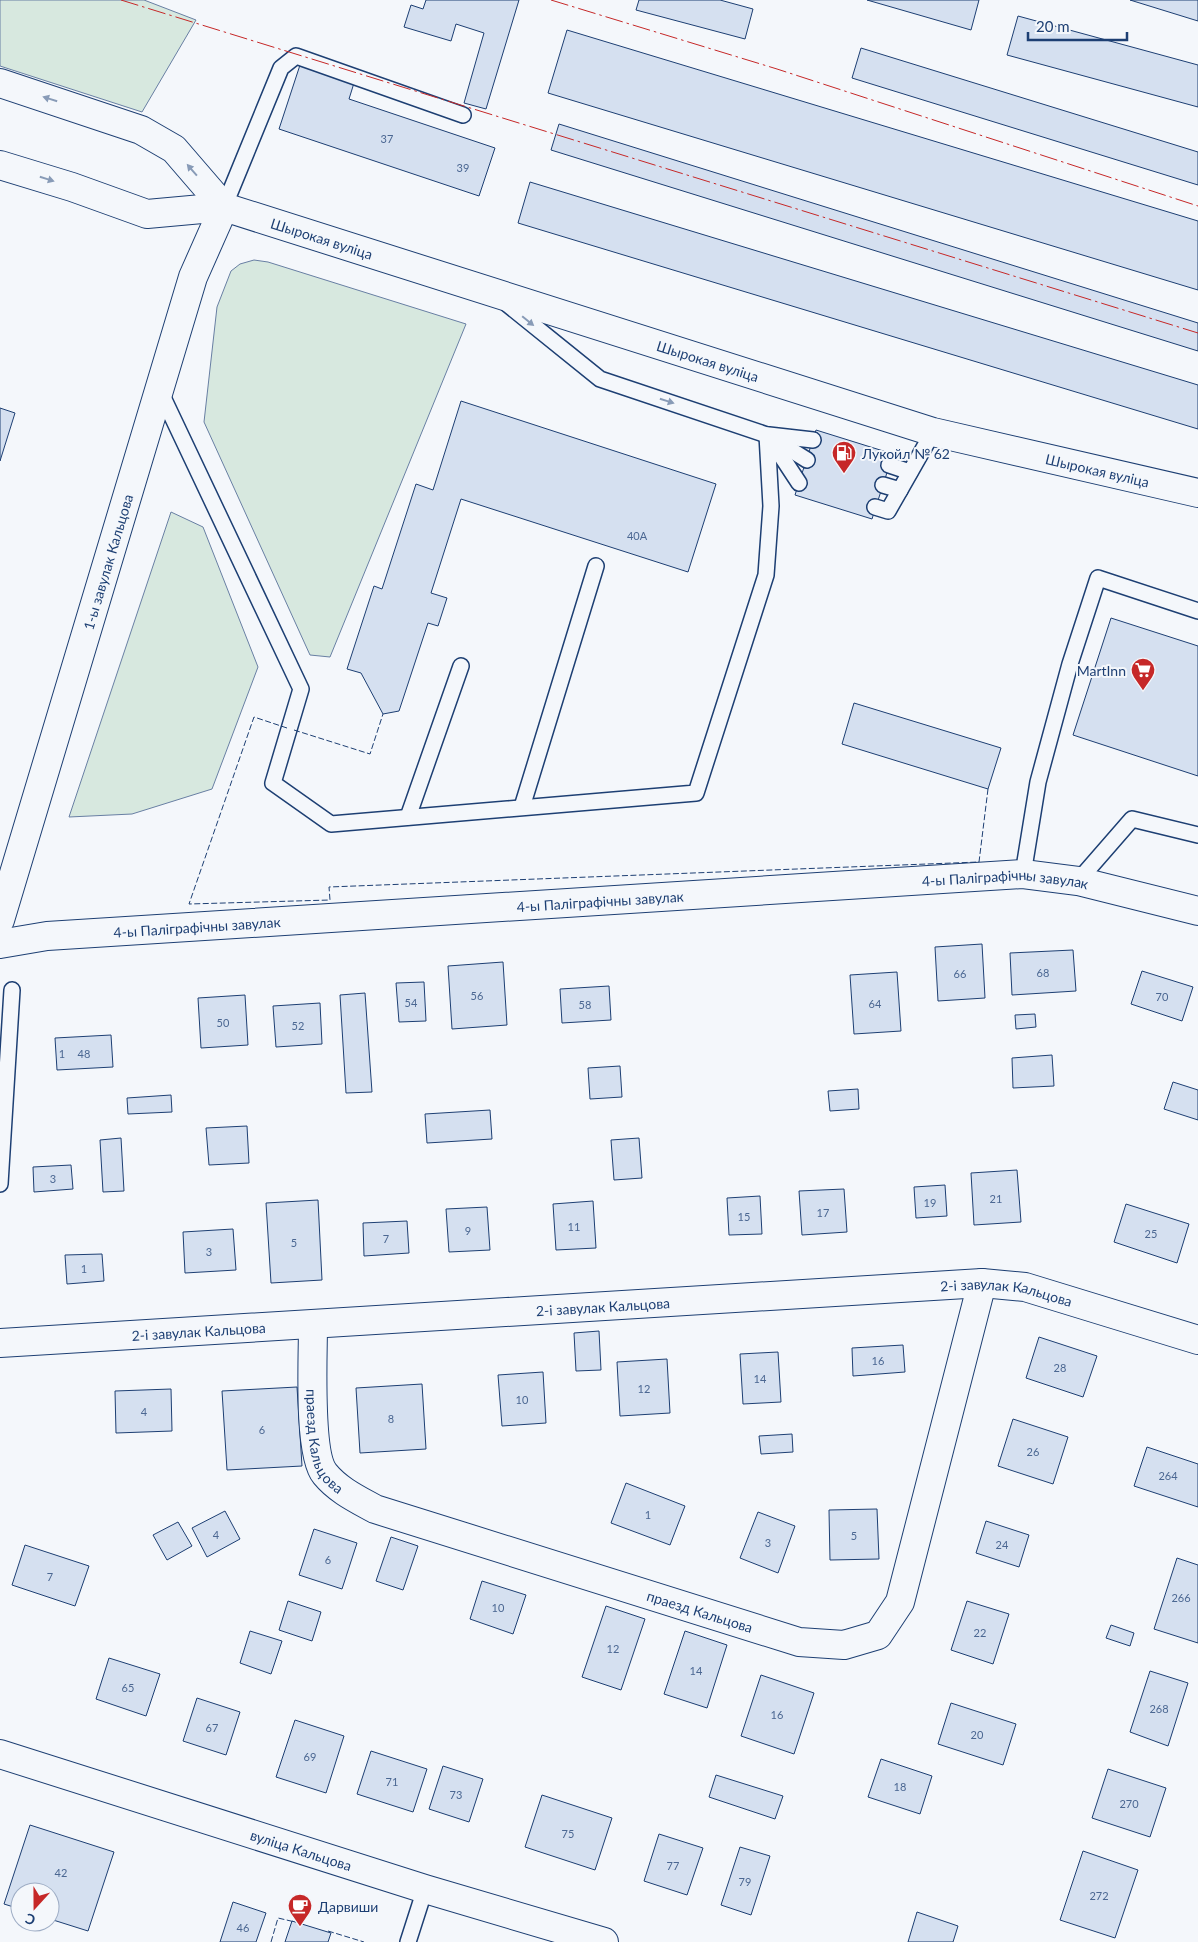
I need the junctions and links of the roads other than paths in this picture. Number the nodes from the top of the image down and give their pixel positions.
1 (0, 84) edge
2 (463, 116) dead end
3 (0, 165) edge
4 (224, 207) junction
5 (490, 290) junction
6 (159, 390) junction
7 (933, 432) junction
8 (767, 434) junction
9 (813, 440) dead end
10 (806, 460) dead end
11 (889, 465) dead end
12 (910, 472) junction
13 (799, 483) dead end
14 (883, 485) dead end
15 (900, 490) junction
16 (1198, 493) edge
17 (876, 507) dead end
18 (596, 566) dead end
19 (1198, 610) edge
20 (460, 666) dead end
21 (522, 807) junction
22 (408, 817) junction
23 (1198, 834) edge
24 (1023, 874) junction
25 (1078, 881) junction
26 (1198, 911) edge
27 (0, 920) edge
28 (0, 944) edge
29 (12, 990) dead end
30 (0, 1184) edge
31 (982, 1283) junction
32 (313, 1326) junction
33 (1198, 1340) edge
34 (0, 1343) edge
35 (0, 1754) edge
36 (425, 1889) junction
37 (408, 1942) edge
38 (604, 1942) edge

4 -> 1 street
2 - 4 lane
3 -> 4 street, Шырокая вуліца
4 - 5 street, Шырокая вуліца
4 - 6 street, 1-ы завулак Кальцова
5 - 7 street, Шырокая вуліца
5 -> 8 lane
6 - 22 lane
6 - 27 street, 1-ы завулак Кальцова
7 - 12 lane
7 - 16 street, Шырокая вуліца
8 - 9 lane
8 - 10 lane
8 - 13 lane
8 - 21 lane
11 - 12 lane
12 - 15 lane
14 - 15 lane
15 - 17 lane
18 - 21 lane
19 - 24 lane
20 - 22 lane
21 - 22 lane
23 - 25 lane
24 - 25 street, 4-ы Паліграфічны завулак
24 - 28 street, 4-ы Паліграфічны завулак
25 - 26 street, 4-ы Паліграфічны завулак
29 - 30 lane
31 - 32 street, 2-і завулак Кальцова
31 - 32 street, праезд Кальцова
31 - 33 street, 2-і завулак Кальцова
32 - 34 street, 2-і завулак Кальцова
35 - 36 street, вуліца Кальцова
36 - 37 lane
36 - 38 street, вуліца Кальцова

